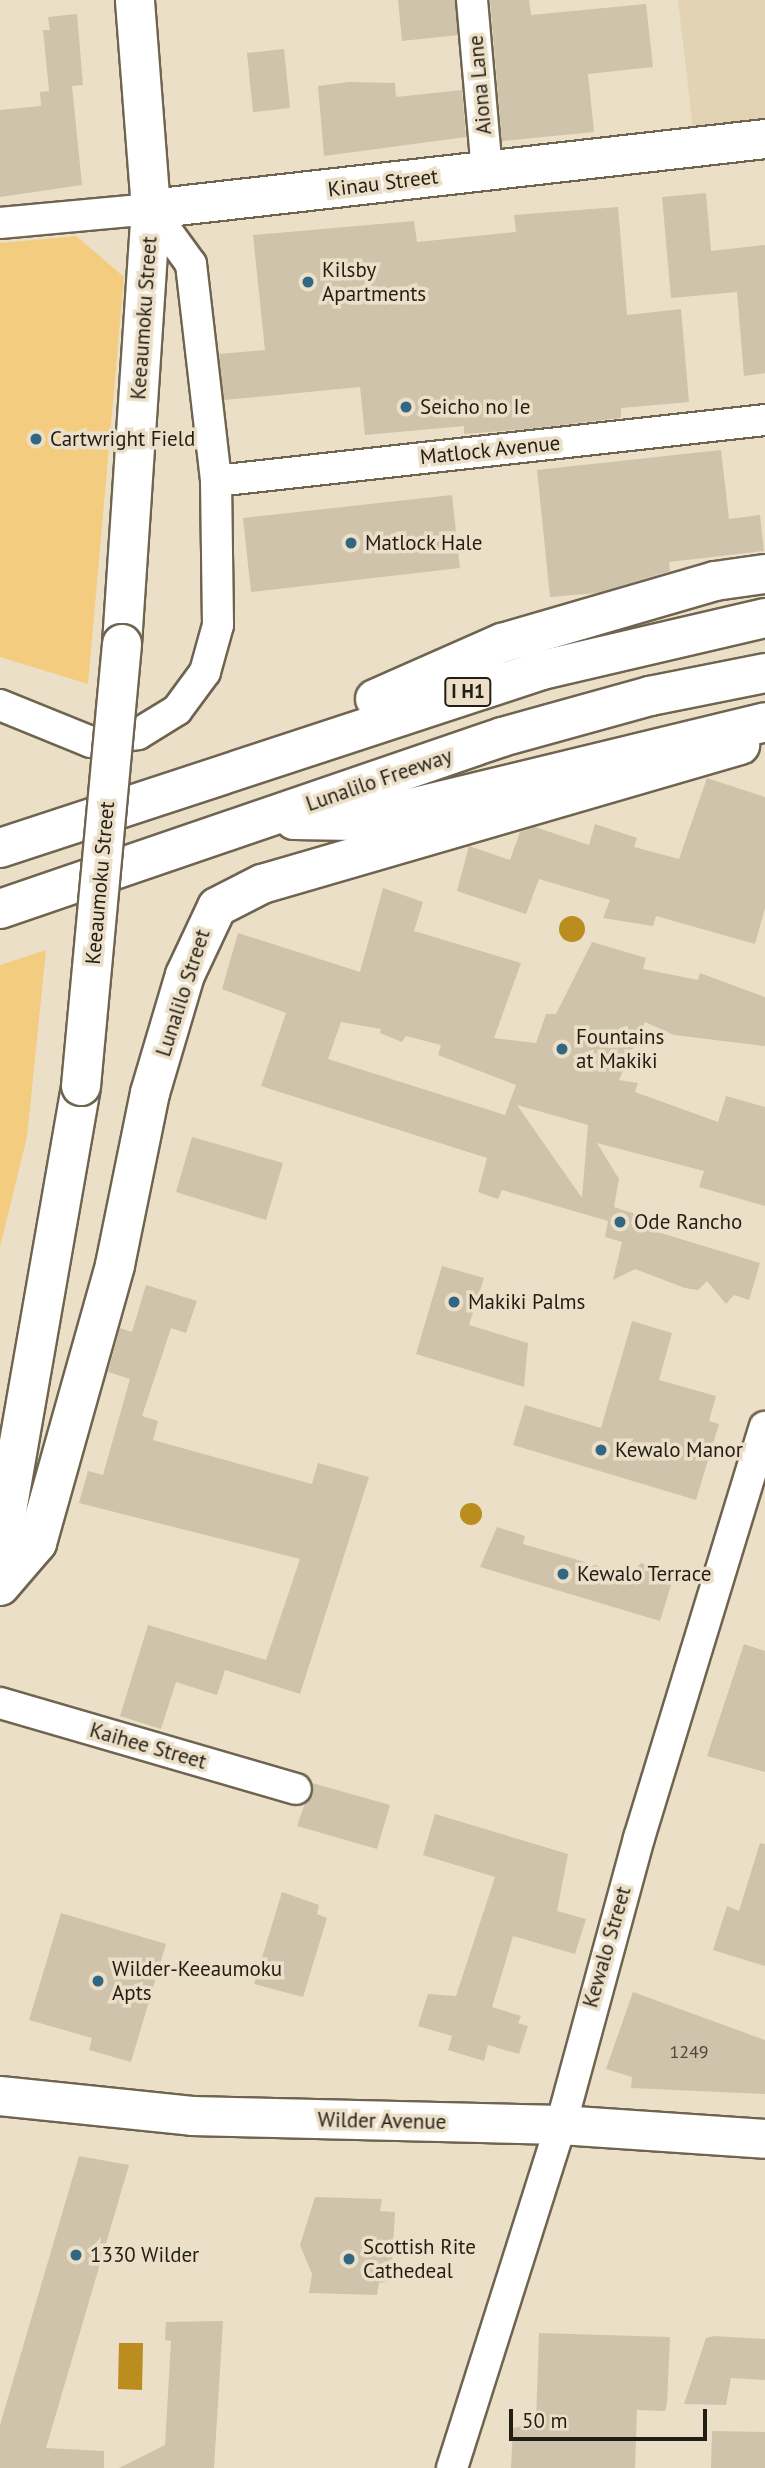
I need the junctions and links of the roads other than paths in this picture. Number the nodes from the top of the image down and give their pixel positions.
1 (135, 0) edge
2 (472, 0) edge
3 (765, 139) edge
4 (487, 170) junction
5 (151, 209) junction
6 (0, 223) edge
7 (765, 420) edge
8 (216, 481) junction
9 (765, 574) edge
10 (765, 618) edge
11 (765, 673) edge
12 (0, 705) edge
13 (765, 722) edge
14 (765, 737) edge
15 (177, 786) junction
16 (267, 819) junction
17 (0, 848) edge
18 (0, 909) edge
19 (35, 1368) junction
20 (82, 1379) junction
21 (765, 1427) edge
22 (0, 1551) edge
23 (0, 1586) edge
24 (0, 1703) edge
25 (296, 1789) dead end
26 (0, 2096) edge
27 (561, 2125) junction
28 (765, 2139) edge
29 (452, 2468) edge

1 - 5 main road, Keeaumoku Street
2 - 4 street, Aiona Lane
3 - 4 main road, Kinau Street
4 - 5 main road, Kinau Street
5 - 6 street, Kinau Street
5 - 8 street, Keeaumoku Street
5 - 19 main road, Keeaumoku Street, bridge
7 - 8 street, Matlock Avenue
8 - 12 street, Keeaumoku Street
9 - 15 main road
10 - 15 main road, I H1
11 - 16 main road, Lunalilo Freeway / I H1
13 - 16 main road
14 - 20 main road, Lunalilo Street
15 - 17 main road, I H1
16 - 18 main road, Lunalilo Freeway / I H1
19 - 20 main road
19 - 22 main road, Keeaumoku Street
20 - 23 main road, Lunalilo Street
21 - 27 street, Kewalo Street
24 - 25 street, Kaihee Street
26 - 27 main road, Wilder Avenue
27 - 28 main road, Wilder Avenue
27 - 29 street, Kewalo Street

